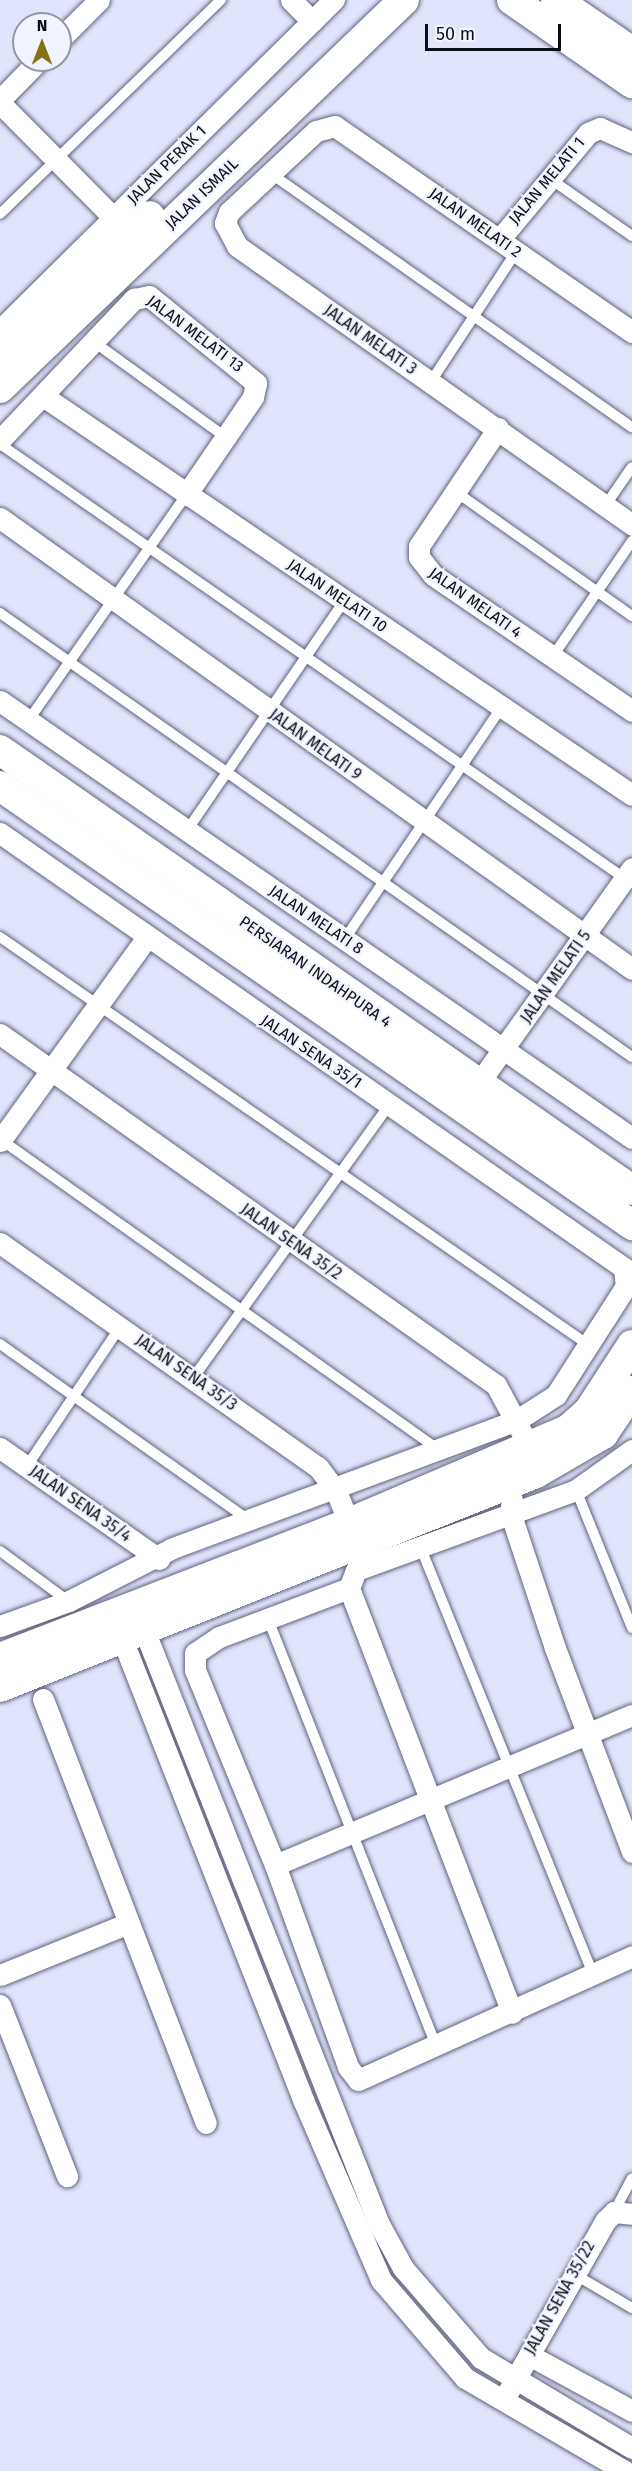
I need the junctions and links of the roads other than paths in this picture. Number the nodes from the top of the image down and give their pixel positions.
1 (99, 0) edge
2 (221, 0) edge
3 (291, 0) edge
4 (334, 0) edge
5 (375, 0) edge
6 (404, 0) edge
7 (512, 0) edge
8 (556, 0) edge
9 (312, 21) junction
10 (72, 27) edge
11 (632, 52) edge
12 (28, 72) edge
13 (632, 83) edge
14 (0, 101) edge
15 (316, 131) joint
16 (632, 142) edge
17 (57, 159) junction
18 (270, 173) junction
19 (549, 178) junction
20 (0, 214) edge
21 (114, 218) junction
22 (632, 236) edge
23 (507, 246) junction
24 (474, 315) junction
25 (0, 330) edge
26 (632, 332) edge
27 (94, 342) junction
28 (0, 359) edge
29 (430, 383) junction
30 (0, 388) edge
31 (43, 396) junction
32 (632, 427) edge
33 (498, 428) junction
34 (225, 437) junction
35 (0, 442) edge
36 (632, 467) edge
37 (456, 492) junction
38 (186, 495) junction
39 (605, 506) junction
40 (0, 518) edge
41 (632, 525) edge
42 (632, 541) edge
43 (147, 548) junction
44 (598, 592) junction
45 (110, 598) junction
46 (344, 601) junction
47 (0, 613) edge
48 (632, 616) edge
49 (553, 656) junction
50 (303, 659) junction
51 (68, 661) junction
52 (0, 701) edge
53 (502, 707) junction
54 (267, 710) junction
55 (632, 711) edge
56 (28, 721) junction
57 (0, 750) edge
58 (461, 768) junction
59 (226, 772) junction
60 (0, 786) edge
61 (632, 795) edge
62 (423, 823) junction
63 (186, 832) junction
64 (0, 833) edge
65 (630, 876) edge
66 (382, 883) junction
67 (586, 936) junction
68 (0, 937) edge
69 (147, 937) junction
70 (344, 940) junction
71 (632, 969) edge
72 (544, 994) junction
73 (96, 1006) junction
74 (0, 1034) edge
75 (507, 1047) junction
76 (632, 1057) edge
77 (50, 1070) junction
78 (478, 1084) junction
79 (389, 1105) junction
80 (632, 1138) edge
81 (0, 1140) edge
82 (336, 1174) junction
83 (632, 1190) edge
84 (632, 1225) edge
85 (287, 1240) junction
86 (0, 1243) edge
87 (241, 1308) junction
88 (120, 1327) junction
89 (0, 1344) edge
90 (632, 1345) edge
91 (590, 1346) junction
92 (193, 1378) junction
93 (632, 1391) edge
94 (74, 1396) junction
95 (517, 1420) junction
96 (0, 1448) edge
97 (439, 1450) junction
98 (527, 1450) junction
99 (630, 1458) edge
100 (27, 1466) junction
101 (514, 1483) junction
102 (576, 1490) junction
103 (336, 1491) junction
104 (510, 1512) junction
105 (251, 1521) junction
106 (349, 1523) junction
107 (420, 1546) junction
108 (0, 1551) edge
109 (159, 1559) junction
110 (349, 1588) junction
111 (69, 1601) junction
112 (268, 1619) junction
113 (128, 1622) junction
114 (0, 1626) edge
115 (632, 1628) edge
116 (0, 1658) edge
117 (0, 1687) edge
118 (43, 1699) dead end
119 (632, 1715) edge
120 (587, 1733) junction
121 (508, 1767) junction
122 (430, 1800) junction
123 (352, 1833) junction
124 (632, 1852) edge
125 (275, 1865) junction
126 (129, 1923) junction
127 (632, 1956) edge
128 (593, 1974) junction
129 (0, 1975) edge
130 (0, 2005) edge
131 (512, 2013) junction
132 (437, 2048) junction
133 (358, 2080) junction
134 (328, 2093) junction
135 (304, 2102) junction
136 (206, 2124) dead end
137 (67, 2176) dead end
138 (632, 2178) edge
139 (623, 2213) edge
140 (574, 2274) junction
141 (632, 2308) edge
142 (529, 2355) junction
143 (514, 2381) junction
144 (502, 2403) junction
145 (632, 2412) edge
146 (632, 2448) edge
147 (625, 2471) edge

1 - 10 street
2 - 17 lane
3 - 9 street
4 - 9 street, JALAN PERAK 1
5 - 28 street, JALAN ISMAIL
6 - 30 street, JALAN ISMAIL
7 - 13 street
8 - 11 street
9 - 21 street, JALAN PERAK 1
12 - 14 street
14 - 17 street
15 - 18 street, JALAN MELATI 3
15 - 23 street, JALAN MELATI 2
16 - 19 street, JALAN MELATI 1
17 - 20 lane
17 - 21 street
18 - 24 lane
18 - 29 street, JALAN MELATI 3
19 - 22 lane
19 - 23 street, JALAN MELATI 1
21 - 25 street, JALAN PERAK 1
23 - 24 lane
23 - 26 street, JALAN MELATI 2
24 - 29 lane
24 - 32 lane
27 - 31 street
27 - 34 lane
27 - 34 street, JALAN MELATI 13
29 - 33 street, JALAN MELATI 3
31 - 35 street
31 - 38 street, JALAN MELATI 10
33 - 37 street, JALAN MELATI 4
33 - 39 street, JALAN MELATI 3
34 - 38 street, JALAN MELATI 13
35 - 43 lane
36 - 39 lane
37 - 44 lane
37 - 49 street, JALAN MELATI 4
38 - 43 lane
38 - 46 street, JALAN MELATI 10
39 - 41 street, JALAN MELATI 3
40 - 45 street, JALAN MELATI 9
42 - 44 lane
43 - 45 lane
43 - 50 lane
44 - 48 lane
44 - 49 lane
45 - 51 lane
45 - 54 street, JALAN MELATI 9
46 - 50 lane
46 - 53 street, JALAN MELATI 10
47 - 51 lane
49 - 55 street, JALAN MELATI 4
50 - 54 lane
50 - 58 lane
51 - 56 lane
51 - 59 lane
52 - 56 street, JALAN MELATI 8
53 - 58 lane
53 - 61 street, JALAN MELATI 10
54 - 59 lane
54 - 62 street, JALAN MELATI 9
56 - 63 street, JALAN MELATI 8
57 - 78 street, PERSIARAN INDAHPURA 4
58 - 62 lane
58 - 65 lane
59 - 63 lane
59 - 66 lane
60 - 84 street, PERSIARAN INDAHPURA 4
62 - 66 lane
62 - 67 street, JALAN MELATI 9
63 - 70 street, JALAN MELATI 8
64 - 69 street, JALAN SENA 35/1
65 - 67 street, JALAN MELATI 5
66 - 70 lane
66 - 72 lane
67 - 71 street, JALAN MELATI 9
67 - 72 street, JALAN MELATI 5
68 - 73 lane
69 - 73 street
69 - 79 street, JALAN SENA 35/1
70 - 75 street, JALAN MELATI 8
72 - 75 street, JALAN MELATI 5
72 - 76 lane
73 - 77 street
73 - 82 lane
74 - 77 street, JALAN SENA 35/2
75 - 78 street, JALAN MELATI 5
75 - 80 street, JALAN MELATI 8
77 - 81 street
77 - 85 street, JALAN SENA 35/2
78 - 83 street, PERSIARAN INDAHPURA 4
79 - 82 lane
79 - 91 street, JALAN SENA 35/1
81 - 87 lane
82 - 85 lane
82 - 91 lane
85 - 87 lane
85 - 95 street, JALAN SENA 35/2
86 - 88 street, JALAN SENA 35/3
87 - 92 lane
87 - 97 lane
88 - 92 street, JALAN SENA 35/3
88 - 94 lane
89 - 94 lane
90 - 98 street
91 - 95 street
92 - 103 street, JALAN SENA 35/3
93 - 101 street
94 - 100 lane
94 - 105 lane
95 - 97 street
95 - 98 street, JALAN SENA 35/2
96 - 100 street, JALAN SENA 35/4
97 - 103 street
98 - 101 street
98 - 106 street
99 - 102 street
100 - 109 street, JALAN SENA 35/4
101 - 104 street
101 - 113 street
102 - 104 street
102 - 115 lane
103 - 105 street
103 - 106 street, JALAN SENA 35/3
104 - 107 street
104 - 120 street
105 - 109 street
106 - 113 street
107 - 110 street
107 - 121 lane
108 - 111 lane
109 - 111 street
110 - 112 street
110 - 122 street
111 - 114 street
112 - 123 lane
112 - 125 street
113 - 116 street
113 - 117 street
113 - 134 street
113 - 135 street
118 - 126 street
119 - 120 street
120 - 121 street
120 - 124 street
121 - 122 street
121 - 128 lane
122 - 123 street
122 - 131 street
123 - 125 street
123 - 132 lane
125 - 133 street
126 - 129 street
126 - 136 street
127 - 128 street
128 - 131 street
130 - 137 street
131 - 132 street
132 - 133 street
133 - 134 street
134 - 135 street
134 - 143 street
135 - 144 street
138 - 139 lane
139 - 140 street, JALAN SENA 35/22
140 - 141 lane
140 - 142 street, JALAN SENA 35/22
142 - 143 street, JALAN SENA 35/22
142 - 145 street
143 - 144 street, JALAN SENA 35/22
143 - 146 street
144 - 147 street

